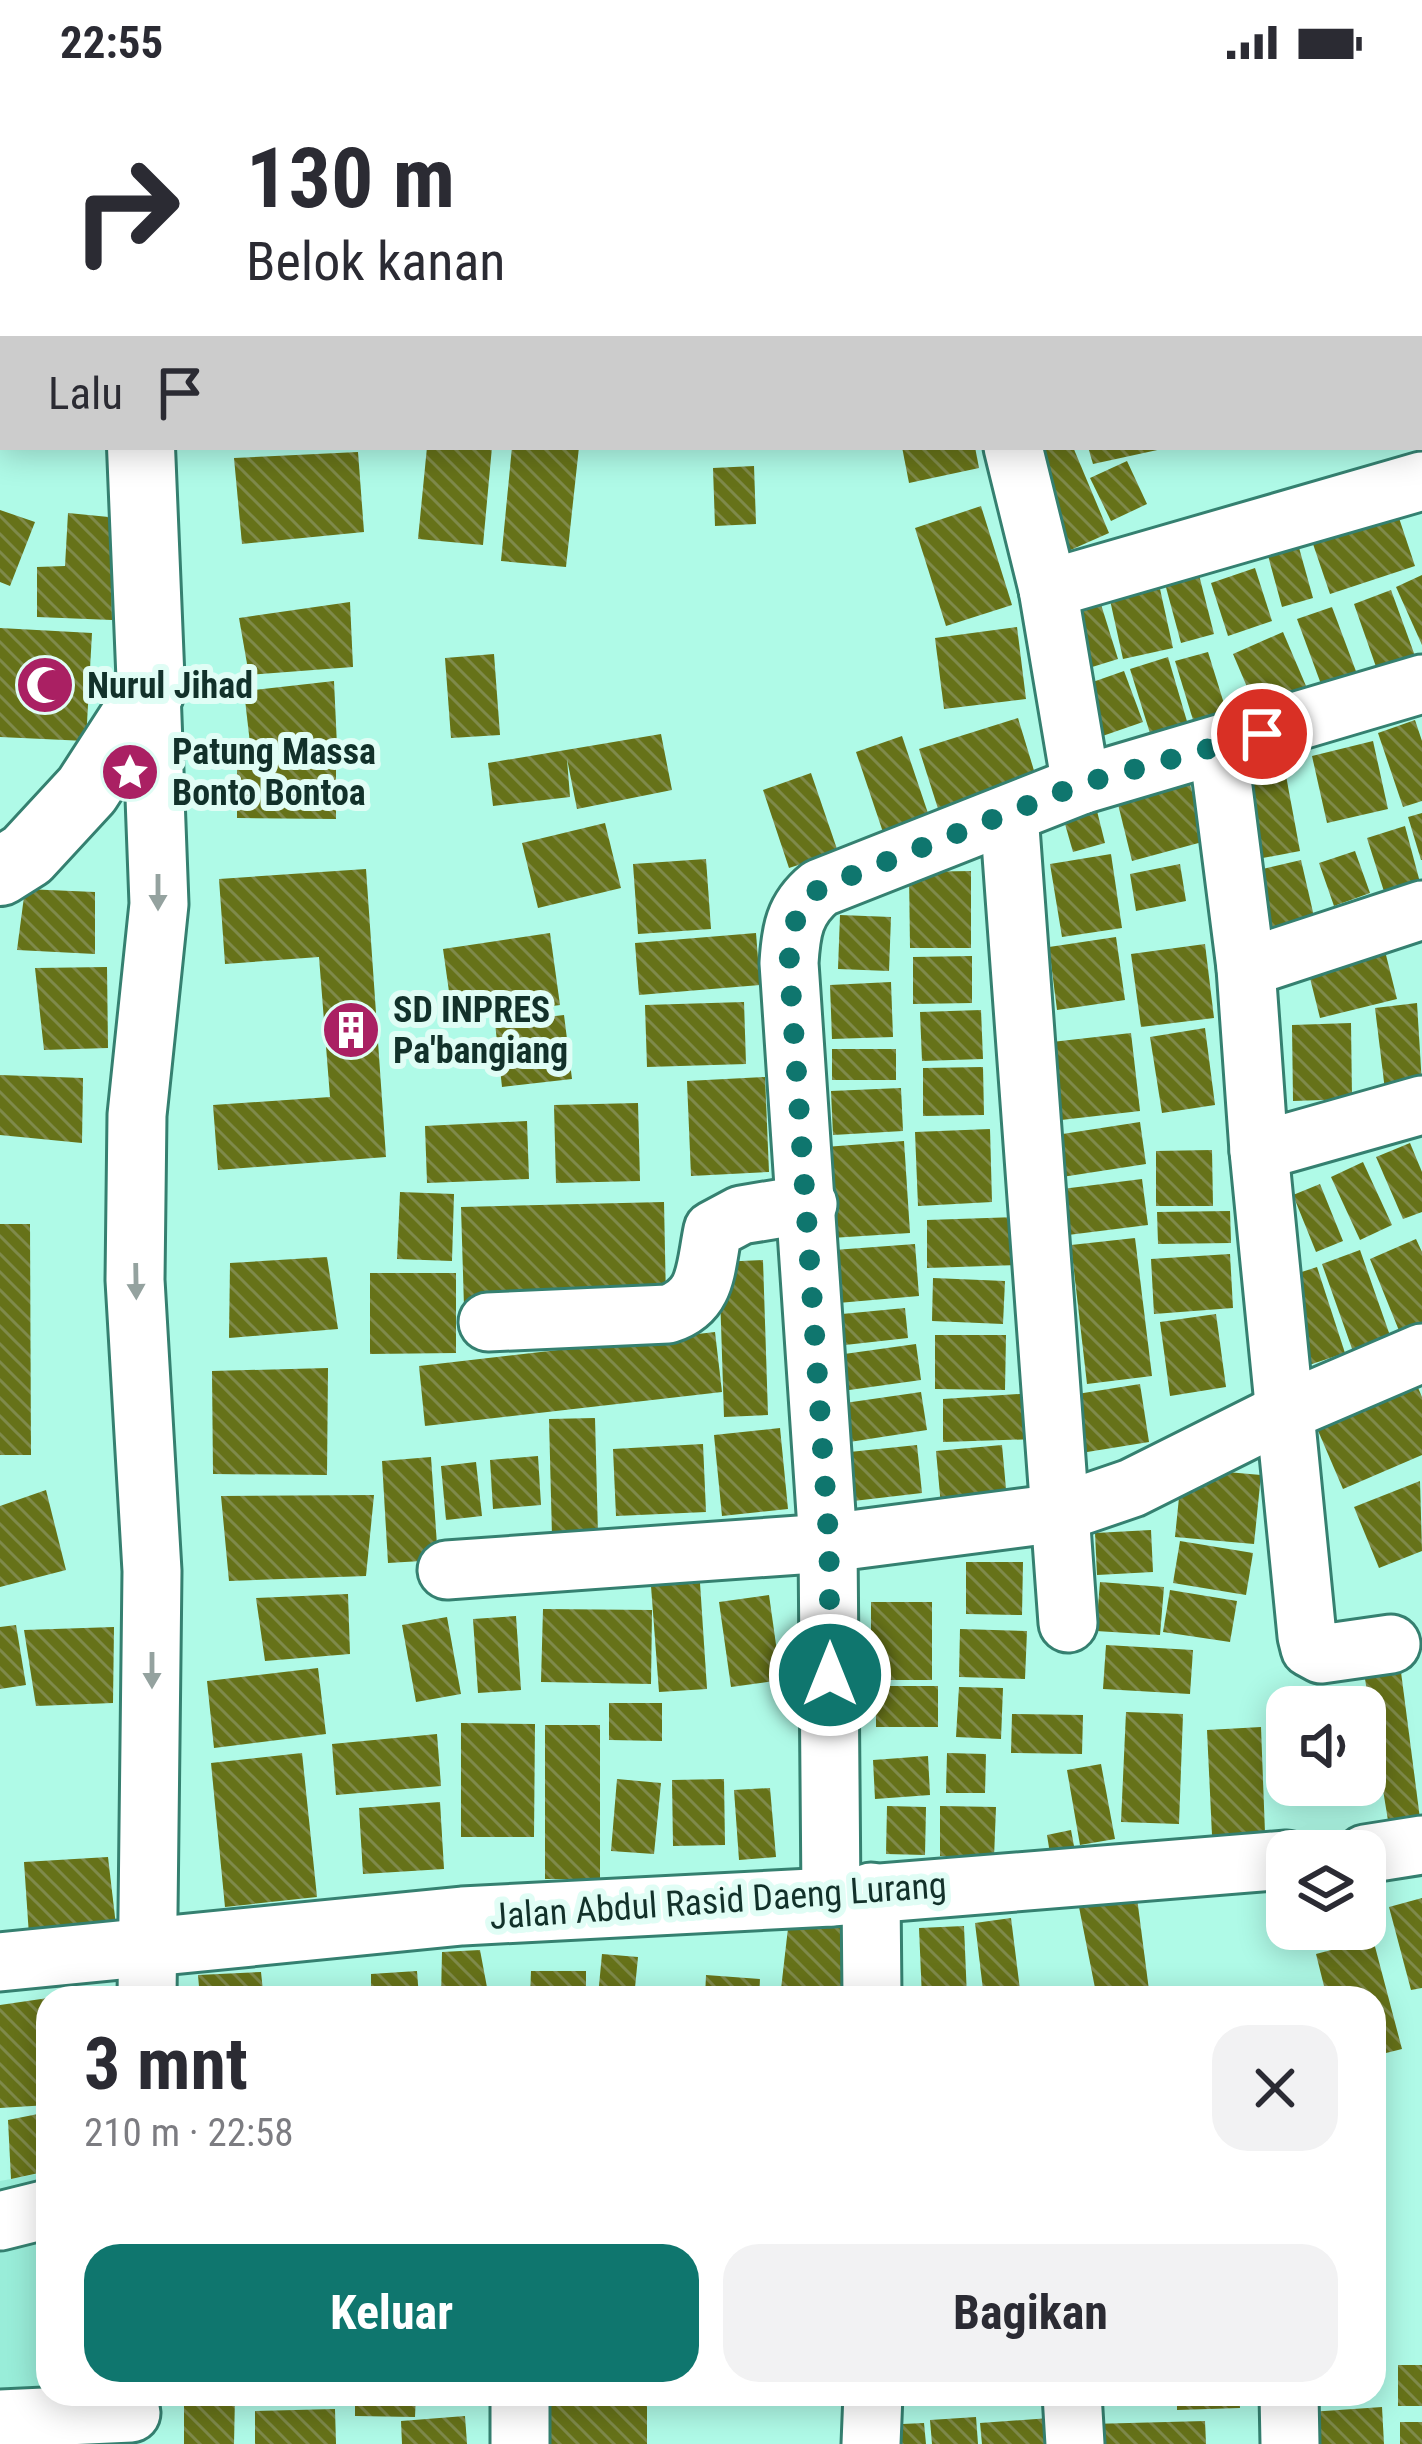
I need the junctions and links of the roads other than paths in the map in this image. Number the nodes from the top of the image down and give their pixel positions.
1 (141, 450) edge
2 (1014, 450) edge
3 (1422, 481) edge
4 (1048, 589) junction
5 (1422, 685) edge
6 (151, 691) junction
7 (1218, 748) junction
8 (1081, 784) junction
9 (87, 790) junction
10 (1009, 814) junction
11 (158, 823) junction
12 (0, 872) edge
13 (1422, 910) edge
14 (1246, 968) junction
15 (1422, 1105) edge
16 (1259, 1151) junction
17 (808, 1204) junction
18 (488, 1322) dead end
19 (1422, 1353) edge
20 (1282, 1413) junction
21 (1059, 1514) junction
22 (829, 1543) junction
23 (447, 1570) dead end
24 (1068, 1624) dead end
25 (1391, 1644) dead end
26 (1422, 1845) edge
27 (1386, 1851) edge
28 (1266, 1862) edge
29 (851, 1894) junction
30 (0, 1962) edge
31 (148, 1974) edge
32 (870, 1986) edge
33 (36, 2212) edge
34 (0, 2221) edge
35 (520, 2406) edge
36 (873, 2406) edge
37 (1073, 2406) edge
38 (1289, 2406) edge
39 (131, 2417) edge
40 (0, 2419) edge
41 (520, 2444) edge
42 (872, 2444) edge
43 (1075, 2444) edge
44 (1290, 2444) edge

1 - 6 main road
2 - 4 street
3 - 4 street
4 - 8 street
5 - 7 street
6 - 9 main road
6 - 11 street
7 - 8 street
7 - 14 street
8 - 10 street
9 - 11 street
9 - 12 main road
10 - 17 street
10 - 21 street
11 -> 31 street
13 - 14 street
14 - 16 street
15 - 16 street
16 - 20 street
17 - 18 street
17 - 22 street
19 - 20 street
20 - 21 street
20 - 25 street
21 - 22 street
21 - 24 street
22 - 23 street
22 - 29 street
26 - 27 street
28 - 29 street, Jalan Abdul Rasid Daeng Lurang
29 - 31 street, Jalan Abdul Rasid Daeng Lurang
29 - 32 street
30 - 31 street, Jalan Abdul Rasid Daeng Lurang
33 - 34 street
35 - 41 street
36 - 42 street
37 - 43 street
38 - 44 street
39 - 40 street

